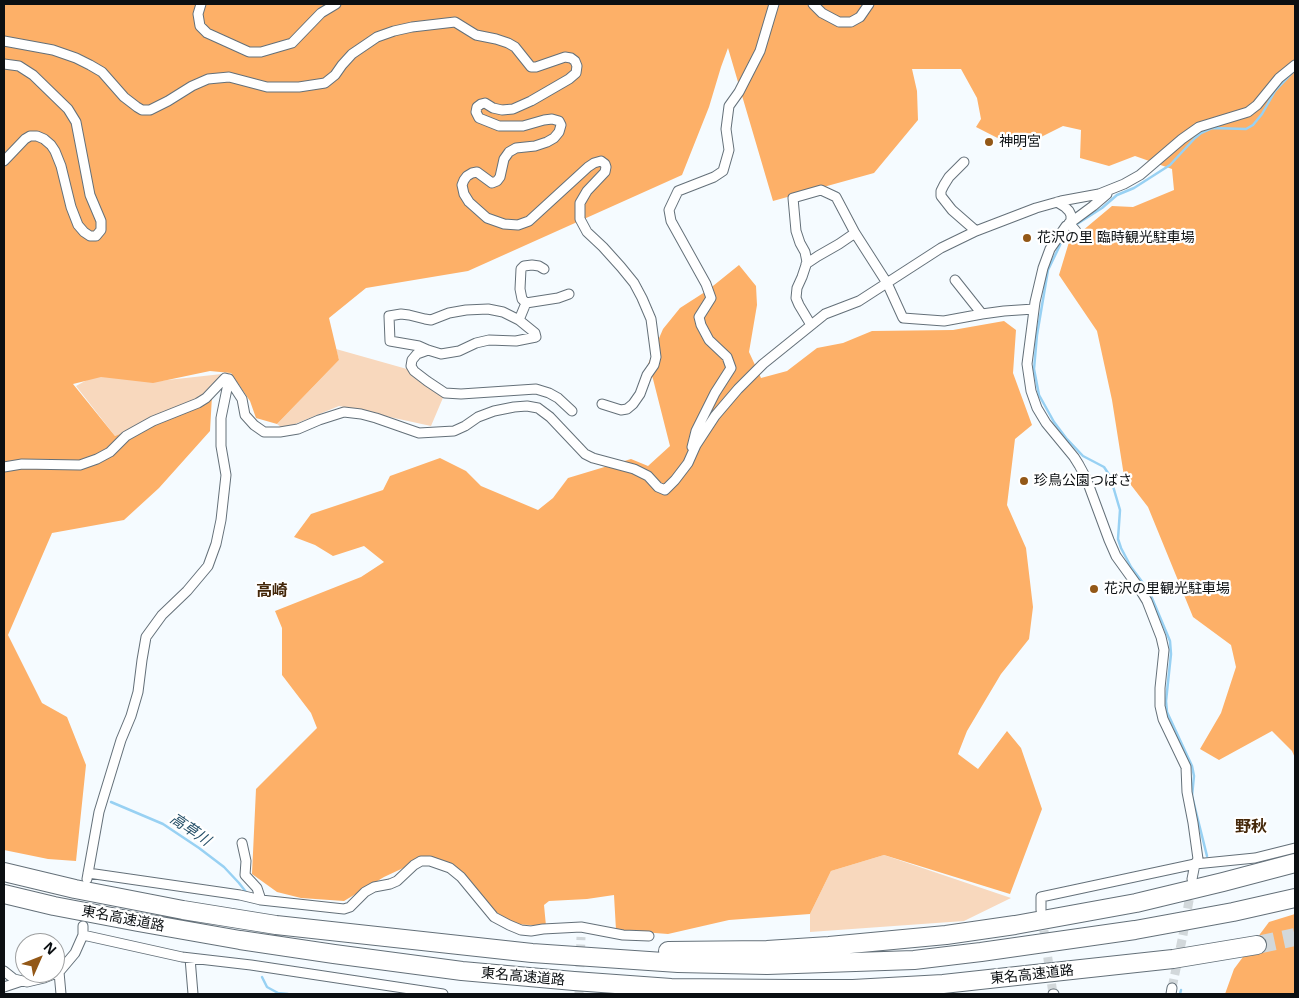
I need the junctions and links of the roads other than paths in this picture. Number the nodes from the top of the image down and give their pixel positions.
1 (201, 4) edge
2 (336, 4) edge
3 (774, 4) edge
4 (813, 4) edge
5 (869, 4) edge
6 (4, 41) edge
7 (4, 64) edge
8 (1295, 65) edge
9 (4, 161) edge
10 (964, 162) dead end
11 (1111, 190) junction
12 (1057, 202) junction
13 (1070, 222) junction
14 (976, 231) junction
15 (1076, 231) dead end
16 (855, 233) junction
17 (806, 264) junction
18 (544, 270) dead end
19 (956, 280) dead end
20 (887, 284) junction
21 (569, 294) dead end
22 (526, 303) junction
23 (1034, 309) junction
24 (982, 314) junction
25 (519, 320) junction
26 (811, 325) junction
27 (428, 350) junction
28 (229, 378) junction
29 (602, 404) dead end
30 (572, 411) dead end
31 (688, 463) junction
32 (4, 467) edge
33 (242, 843) dead end
34 (1295, 848) edge
35 (1295, 863) edge
36 (1195, 864) junction
37 (4, 872) edge
38 (1192, 879) tunnel mouth
39 (4, 894) edge
40 (1295, 898) edge
41 (261, 900) junction
42 (1041, 910) dead end
43 (83, 926) dead end
44 (581, 928) junction
45 (352, 934) junction
46 (83, 935) junction
47 (649, 936) dead end
48 (581, 938) tunnel mouth
49 (1257, 945) tunnel mouth
50 (190, 958) junction
51 (65, 965) edge
52 (4, 971) edge
53 (15, 979) edge
54 (16, 983) edge
55 (4, 987) edge
56 (193, 994) edge
57 (442, 994) edge

1 - 2 street
3 - 31 street
4 - 5 street
6 - 29 street
7 - 9 street
8 - 11 street
10 - 14 street
11 - 12 street
11 - 13 street
12 - 13 street
12 - 14 street
13 - 15 street
13 - 23 street
14 - 20 street
16 - 17 street
16 - 17 street
16 - 20 street
17 - 26 street
18 - 22 street
19 - 24 street
20 - 24 street
20 - 26 street
21 - 22 street
22 - 25 street
23 - 24 street
23 - 36 street
25 - 27 street
25 - 27 street
26 - 31 street
27 - 30 street
28 - 31 street
28 - 32 street
28 - 41 street
33 - 41 street
34 - 36 street
35 - 45 highway, 東名高速道路
36 - 38 street
36 - 42 street
37 - 45 highway, 東名高速道路
39 - 49 highway, 東名高速道路
40 - 45 highway, 東名高速道路
41 - 44 street
43 - 46 street
44 - 47 street
44 - 48 street
46 - 50 street
46 - 51 street
50 - 56 street
50 - 57 street
52 - 53 street
54 - 55 street

